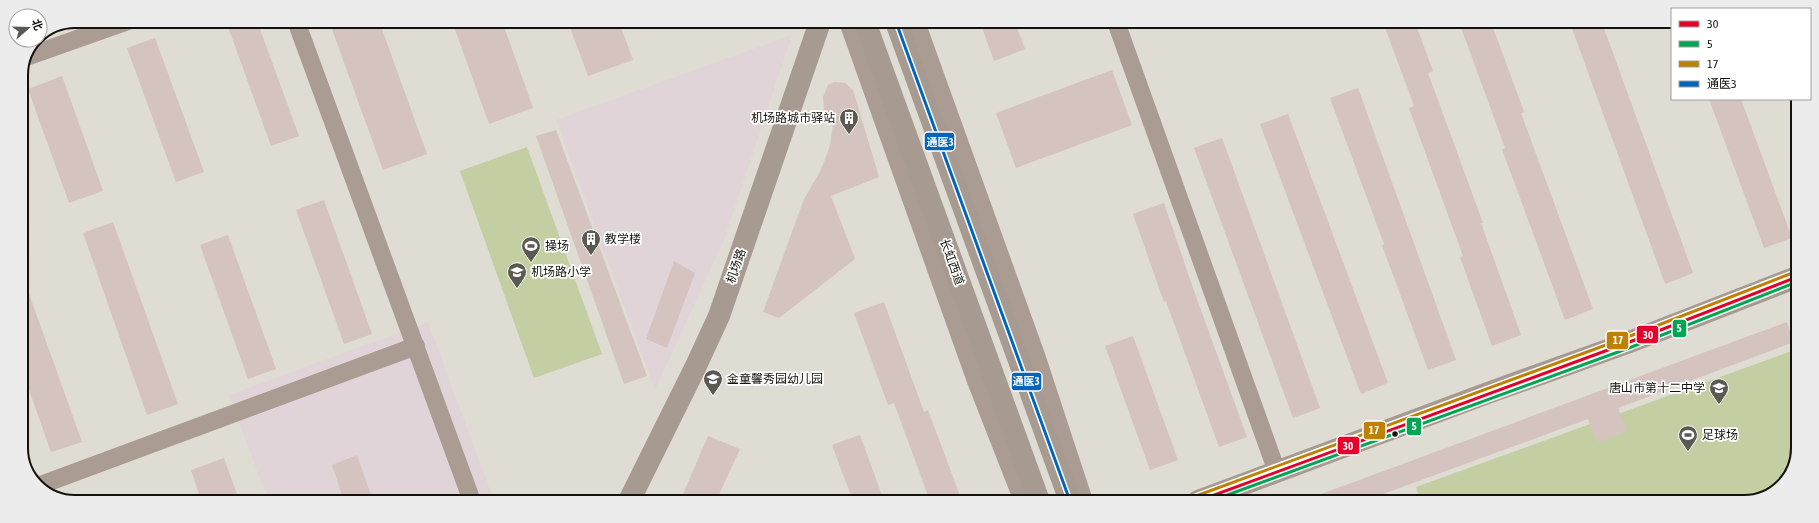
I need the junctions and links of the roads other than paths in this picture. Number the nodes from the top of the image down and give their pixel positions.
1 (108, 28) edge
2 (299, 28) edge
3 (818, 28) edge
4 (850, 28) edge
5 (867, 28) edge
6 (898, 28) edge
7 (918, 28) edge
8 (1118, 28) edge
9 (33, 54) edge
10 (1791, 279) edge
11 (416, 346) junction
12 (1277, 472) junction
13 (45, 483) edge
14 (470, 495) edge
15 (632, 495) edge
16 (1021, 495) edge
17 (1037, 495) edge
18 (1068, 495) edge
19 (1082, 495) edge
20 (1214, 495) edge

1 - 9 street
2 - 11 street
3 - 15 street, 机场路
4 - 16 street
5 - 17 street, 长虹西道
6 - 18 street
7 - 19 street
8 - 12 street
10 - 12 street
11 - 13 street
11 - 14 street
12 - 20 street

